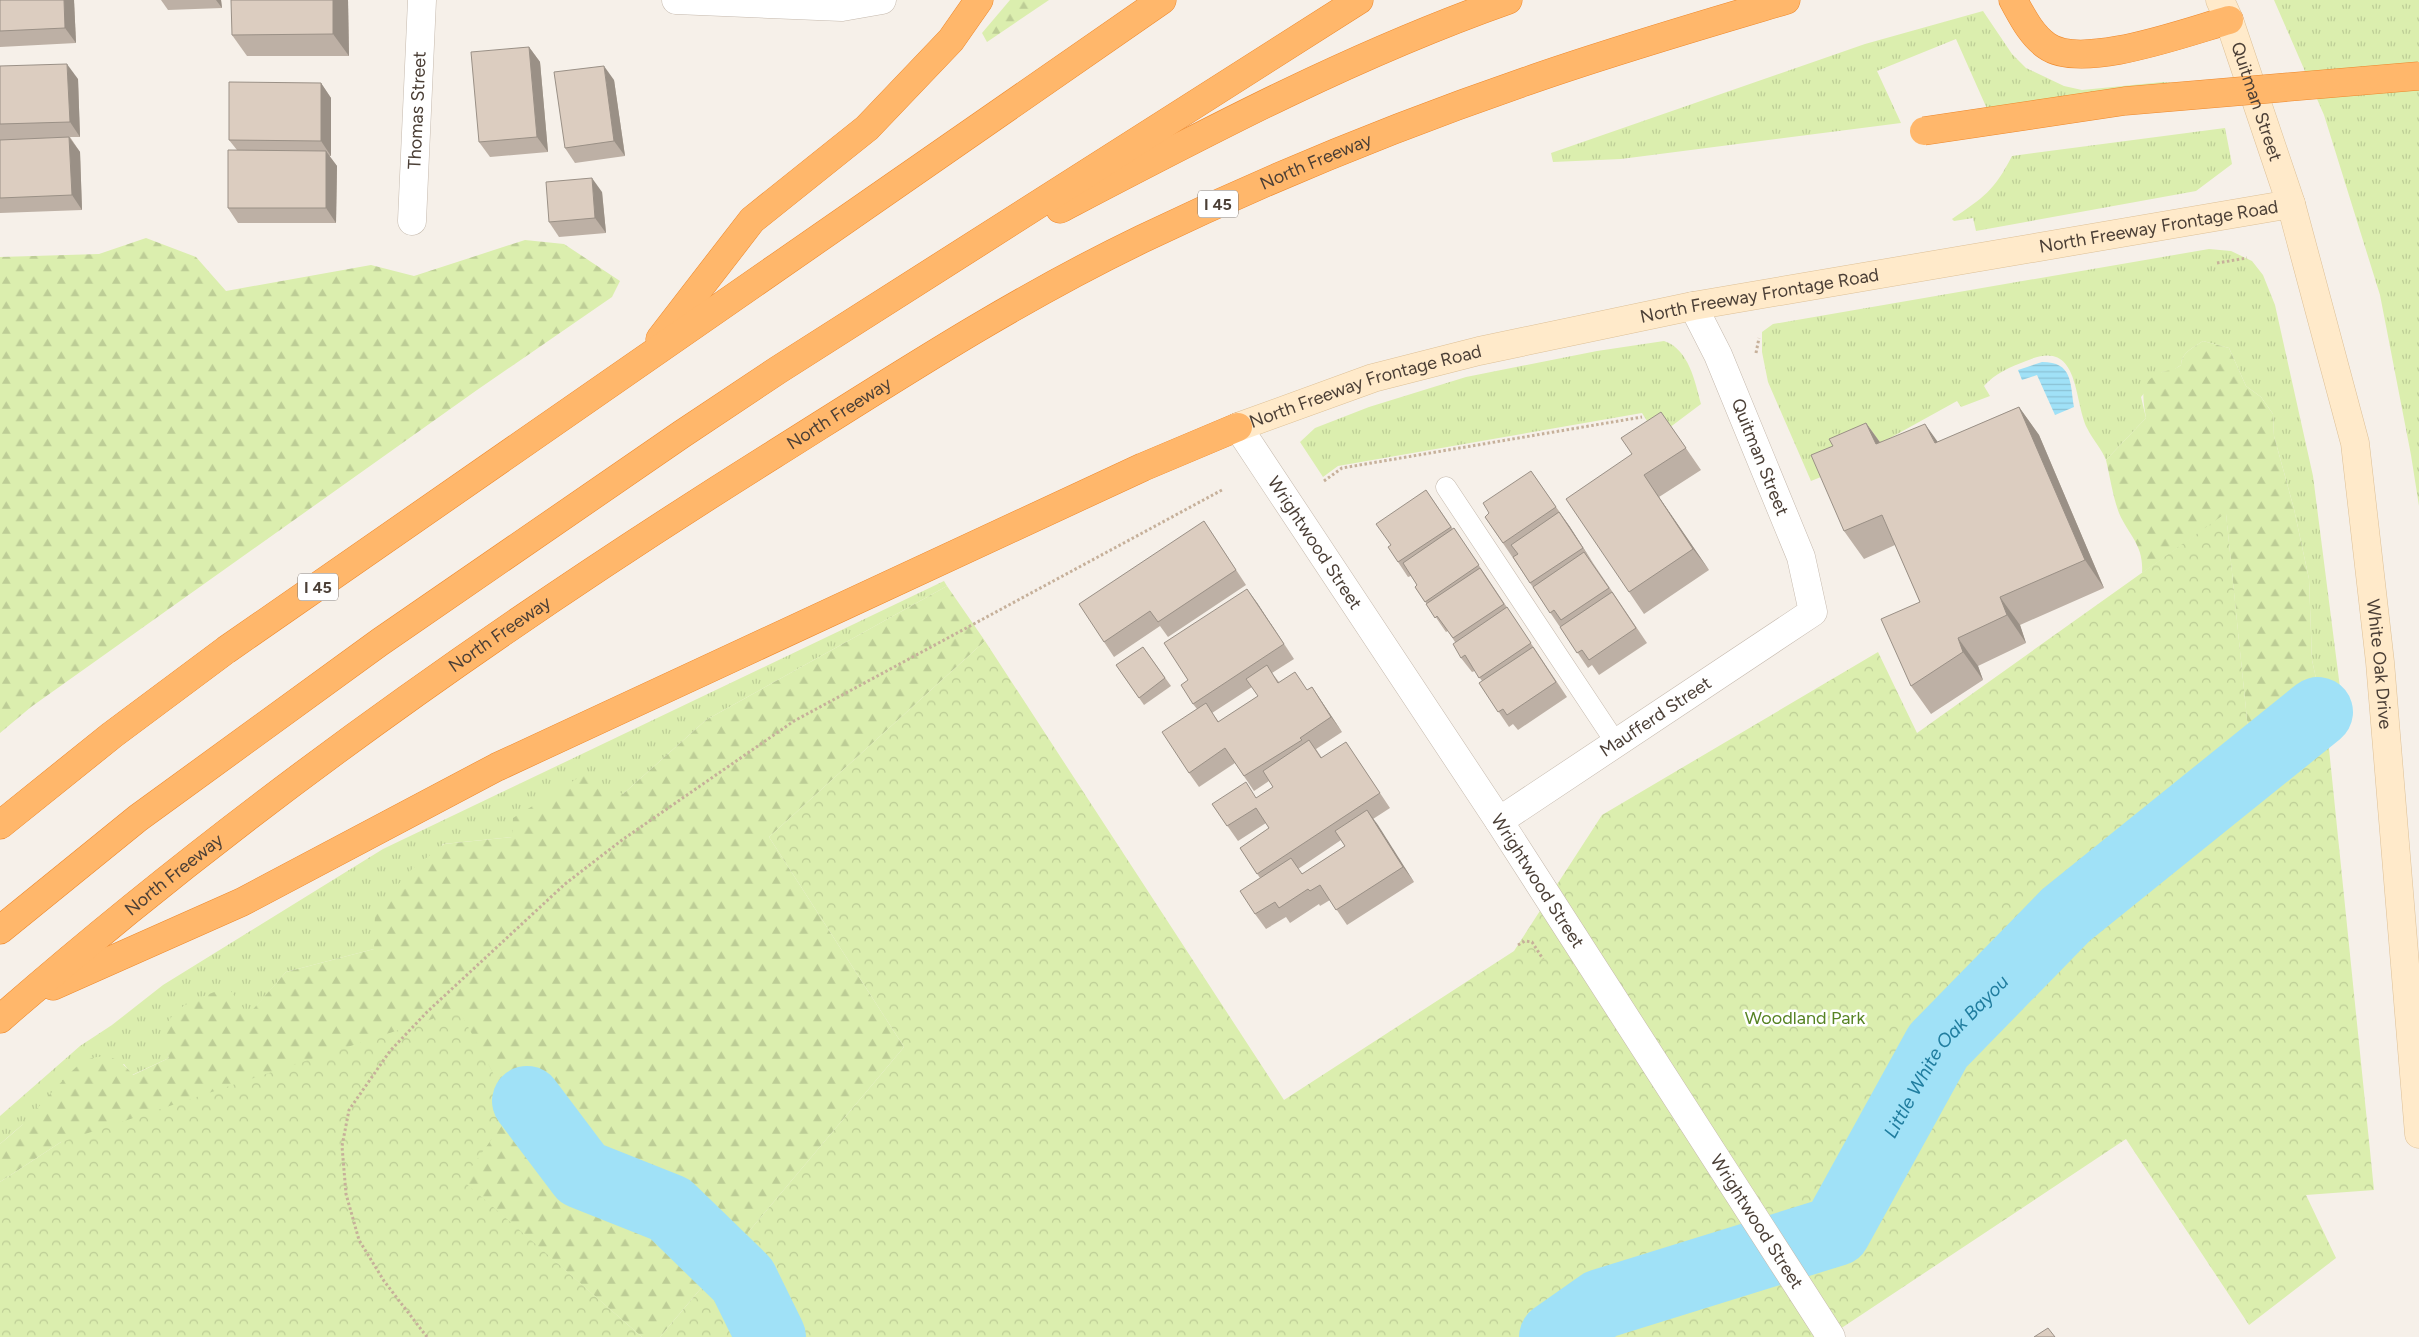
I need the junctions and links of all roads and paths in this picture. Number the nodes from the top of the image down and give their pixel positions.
1 (422, 0) edge
2 (676, 0) edge
3 (882, 0) edge
4 (979, 0) edge
5 (1162, 0) edge
6 (1358, 0) edge
7 (1508, 0) edge
8 (1786, 0) edge
9 (2012, 0) edge
10 (2225, 10) edge
11 (2419, 76) edge
12 (1924, 131) dead end
13 (2290, 204) junction
14 (412, 221) dead end
15 (2247, 258) dead end
16 (2218, 262) dead end
17 (1693, 306) junction
18 (644, 360) junction
19 (778, 370) junction
20 (1642, 417) dead end
21 (1238, 427) junction
22 (1324, 481) dead end
23 (1446, 487) dead end
24 (1222, 490) dead end
25 (1813, 612) joint
26 (1616, 743) junction
27 (1498, 821) junction
28 (0, 825) edge
29 (0, 930) edge
30 (1518, 945) dead end
31 (1543, 960) dead end
32 (22, 1000) junction
33 (0, 1019) edge
34 (2419, 1134) edge
35 (427, 1337) edge
36 (1832, 1337) edge

1 - 14 street, Thomas Street
2 - 3 street
4 - 18 highway
5 - 18 highway, I 45
6 - 19 highway
7 - 19 highway
8 - 32 highway, North Freeway / I 45
9 - 10 highway
10 - 13 main road, Quitman Street
11 - 12 highway, bridge
13 - 17 main road, North Freeway Frontage Road
13 - 34 main road, White Oak Drive
15 - 16 path
17 - 21 main road, North Freeway Frontage Road
17 - 25 street, Quitman Street
18 - 28 highway, I 45
19 - 29 highway
20 - 22 path
21 - 27 street, Wrightwood Street
21 - 32 highway
23 - 26 lane
24 - 35 path
25 - 26 street, Maufferd Street
26 - 27 street, Maufferd Street
27 - 36 street, Wrightwood Street
30 - 31 path
32 - 33 highway, North Freeway / I 45

